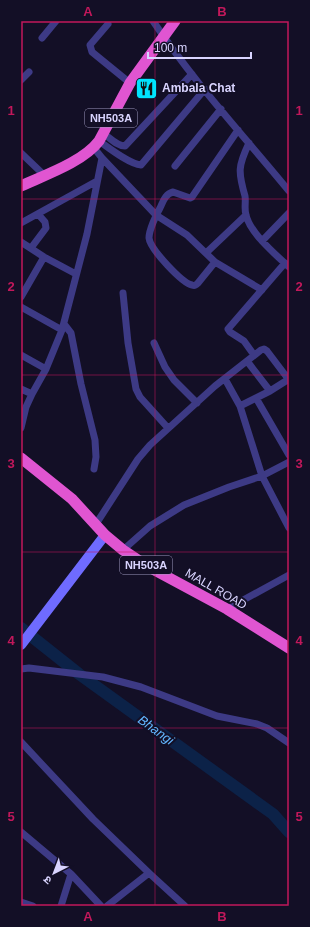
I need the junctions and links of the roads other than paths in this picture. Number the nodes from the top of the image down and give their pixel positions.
1 (56, 21) edge
2 (153, 21) edge
3 (175, 21) edge
4 (108, 24) dead end
5 (164, 37) junction
6 (42, 38) dead end
7 (30, 72) dead end
8 (192, 74) junction
9 (21, 80) edge
10 (130, 83) junction
11 (205, 89) junction
12 (221, 109) junction
13 (238, 130) junction
14 (99, 141) junction
15 (249, 143) junction
16 (21, 153) edge
17 (102, 158) junction
18 (175, 166) dead end
19 (44, 175) junction
20 (96, 181) junction
21 (21, 186) edge
22 (289, 191) edge
23 (289, 213) edge
24 (38, 214) junction
25 (156, 215) junction
26 (246, 215) junction
27 (21, 223) edge
28 (262, 241) junction
29 (21, 242) edge
30 (31, 248) junction
31 (206, 253) junction
32 (44, 257) junction
33 (215, 262) junction
34 (287, 265) edge
35 (76, 274) junction
36 (262, 290) junction
37 (123, 293) dead end
38 (21, 297) edge
39 (21, 308) edge
40 (63, 327) junction
41 (154, 343) dead end
42 (21, 355) edge
43 (254, 355) junction
44 (247, 361) junction
45 (46, 369) junction
46 (225, 379) junction
47 (289, 379) edge
48 (21, 389) edge
49 (270, 391) junction
50 (32, 394) junction
51 (256, 398) junction
52 (197, 403) junction
53 (240, 406) junction
54 (21, 428) edge
55 (168, 428) junction
56 (289, 455) edge
57 (21, 458) edge
58 (289, 462) edge
59 (94, 469) dead end
60 (262, 476) junction
61 (96, 524) junction
62 (289, 528) edge
63 (105, 535) junction
64 (123, 550) junction
65 (289, 575) edge
66 (227, 609) junction
67 (21, 644) edge
68 (289, 648) edge
69 (21, 669) edge
70 (21, 742) edge
71 (289, 743) edge
72 (21, 832) edge
73 (149, 873) junction
74 (72, 874) junction
75 (21, 902) edge
76 (181, 905) edge
77 (33, 906) edge
78 (61, 906) edge
79 (101, 906) edge
80 (107, 906) edge

1 - 6 street
2 - 5 street
3 - 5 highway, NH503A
4 - 10 street
5 - 8 street
5 - 10 highway, NH503A
7 - 9 street
8 - 11 street
8 - 14 street
10 - 14 highway, NH503A
11 - 12 street
11 - 14 street
12 - 13 street
12 - 18 street
13 - 15 street
13 - 25 street
14 - 17 street
14 - 19 highway, NH503A
15 - 22 street
15 - 26 street
16 - 19 street
17 - 20 street
17 - 25 street
19 - 21 highway, NH503A
20 - 24 street
20 - 35 street
23 - 28 street
24 - 27 street
24 - 30 street
25 - 31 street
25 - 33 street
26 - 28 street
26 - 31 street
28 - 34 street
29 - 30 street
30 - 32 street
31 - 33 street
32 - 35 street
32 - 38 street
33 - 36 street
34 - 36 street
35 - 40 street
36 - 43 street
37 - 55 street
39 - 40 street
40 - 45 street
40 - 59 street
41 - 52 street
42 - 45 street
43 - 44 street
43 - 47 street
44 - 46 street
44 - 49 street
45 - 50 street
46 - 52 street
46 - 53 street
47 - 49 street
48 - 50 street
49 - 51 street
50 - 54 street
51 - 53 street
51 - 56 street
52 - 55 street
53 - 60 street
55 - 61 street
57 - 61 highway, MALL ROAD / NH503A
58 - 60 street
60 - 62 street
60 - 64 street
61 - 63 highway, MALL ROAD / NH503A
63 - 64 highway, MALL ROAD / NH503A
63 - 67 main road
64 - 66 highway, MALL ROAD / NH503A
65 - 66 street
66 - 68 highway, MALL ROAD / NH503A
69 - 71 street
70 - 73 street
72 - 74 street
73 - 76 street
73 - 80 street
74 - 78 street
74 - 79 street
75 - 77 street

